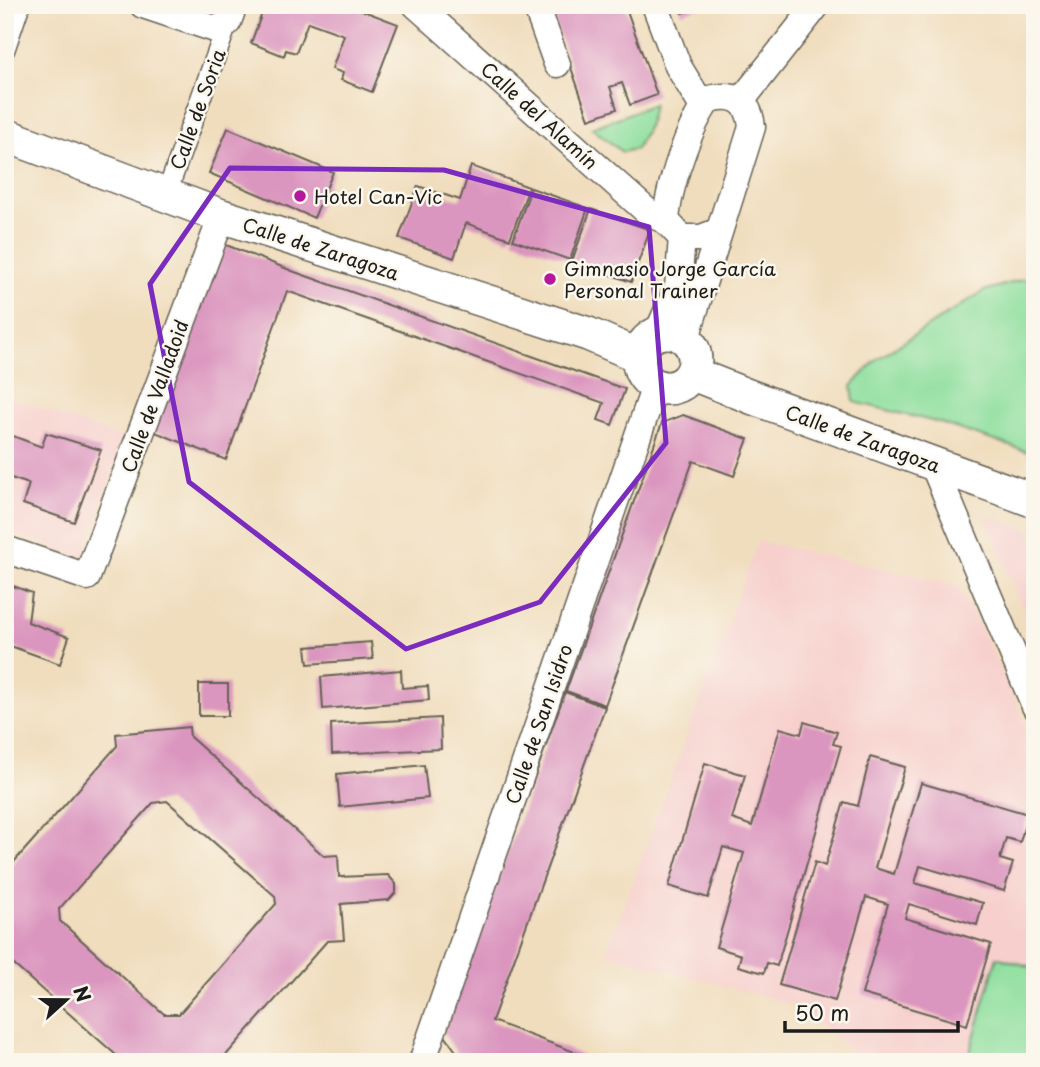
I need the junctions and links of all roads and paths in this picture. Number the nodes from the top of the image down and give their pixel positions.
1 (20, 5) edge
2 (143, 5) edge
3 (416, 5) edge
4 (536, 5) edge
5 (655, 5) edge
6 (817, 5) edge
7 (231, 14) edge
8 (5, 49) edge
9 (557, 64) dead end
10 (741, 101) junction
11 (703, 107) junction
12 (5, 135) edge
13 (166, 195) junction
14 (222, 216) junction
15 (674, 230) junction
16 (719, 231) junction
17 (661, 342) junction
18 (693, 374) junction
19 (655, 386) junction
20 (933, 464) junction
21 (1035, 501) edge
22 (5, 549) edge
23 (1035, 706) edge
24 (422, 1062) edge

1 - 8 street
2 - 7 street, Calle de Soria
3 - 15 street, Calle del Alamín
4 - 9 street
5 - 11 street
6 - 10 street
7 - 13 street, Calle de Soria
10 - 11 street
10 - 16 street
11 - 15 street
12 - 13 street, Calle de Zaragoza
13 - 14 street, Calle de Zaragoza
14 - 17 street, Calle de Zaragoza
14 - 22 street, Calle de Valladoid
15 - 16 street
15 - 17 street
16 - 17 street
17 - 18 street
17 - 19 street
18 - 19 street
18 - 20 street, Calle de Zaragoza
19 - 24 street, Calle de San Isidro
20 - 21 street, Calle de Zaragoza
20 - 23 street

